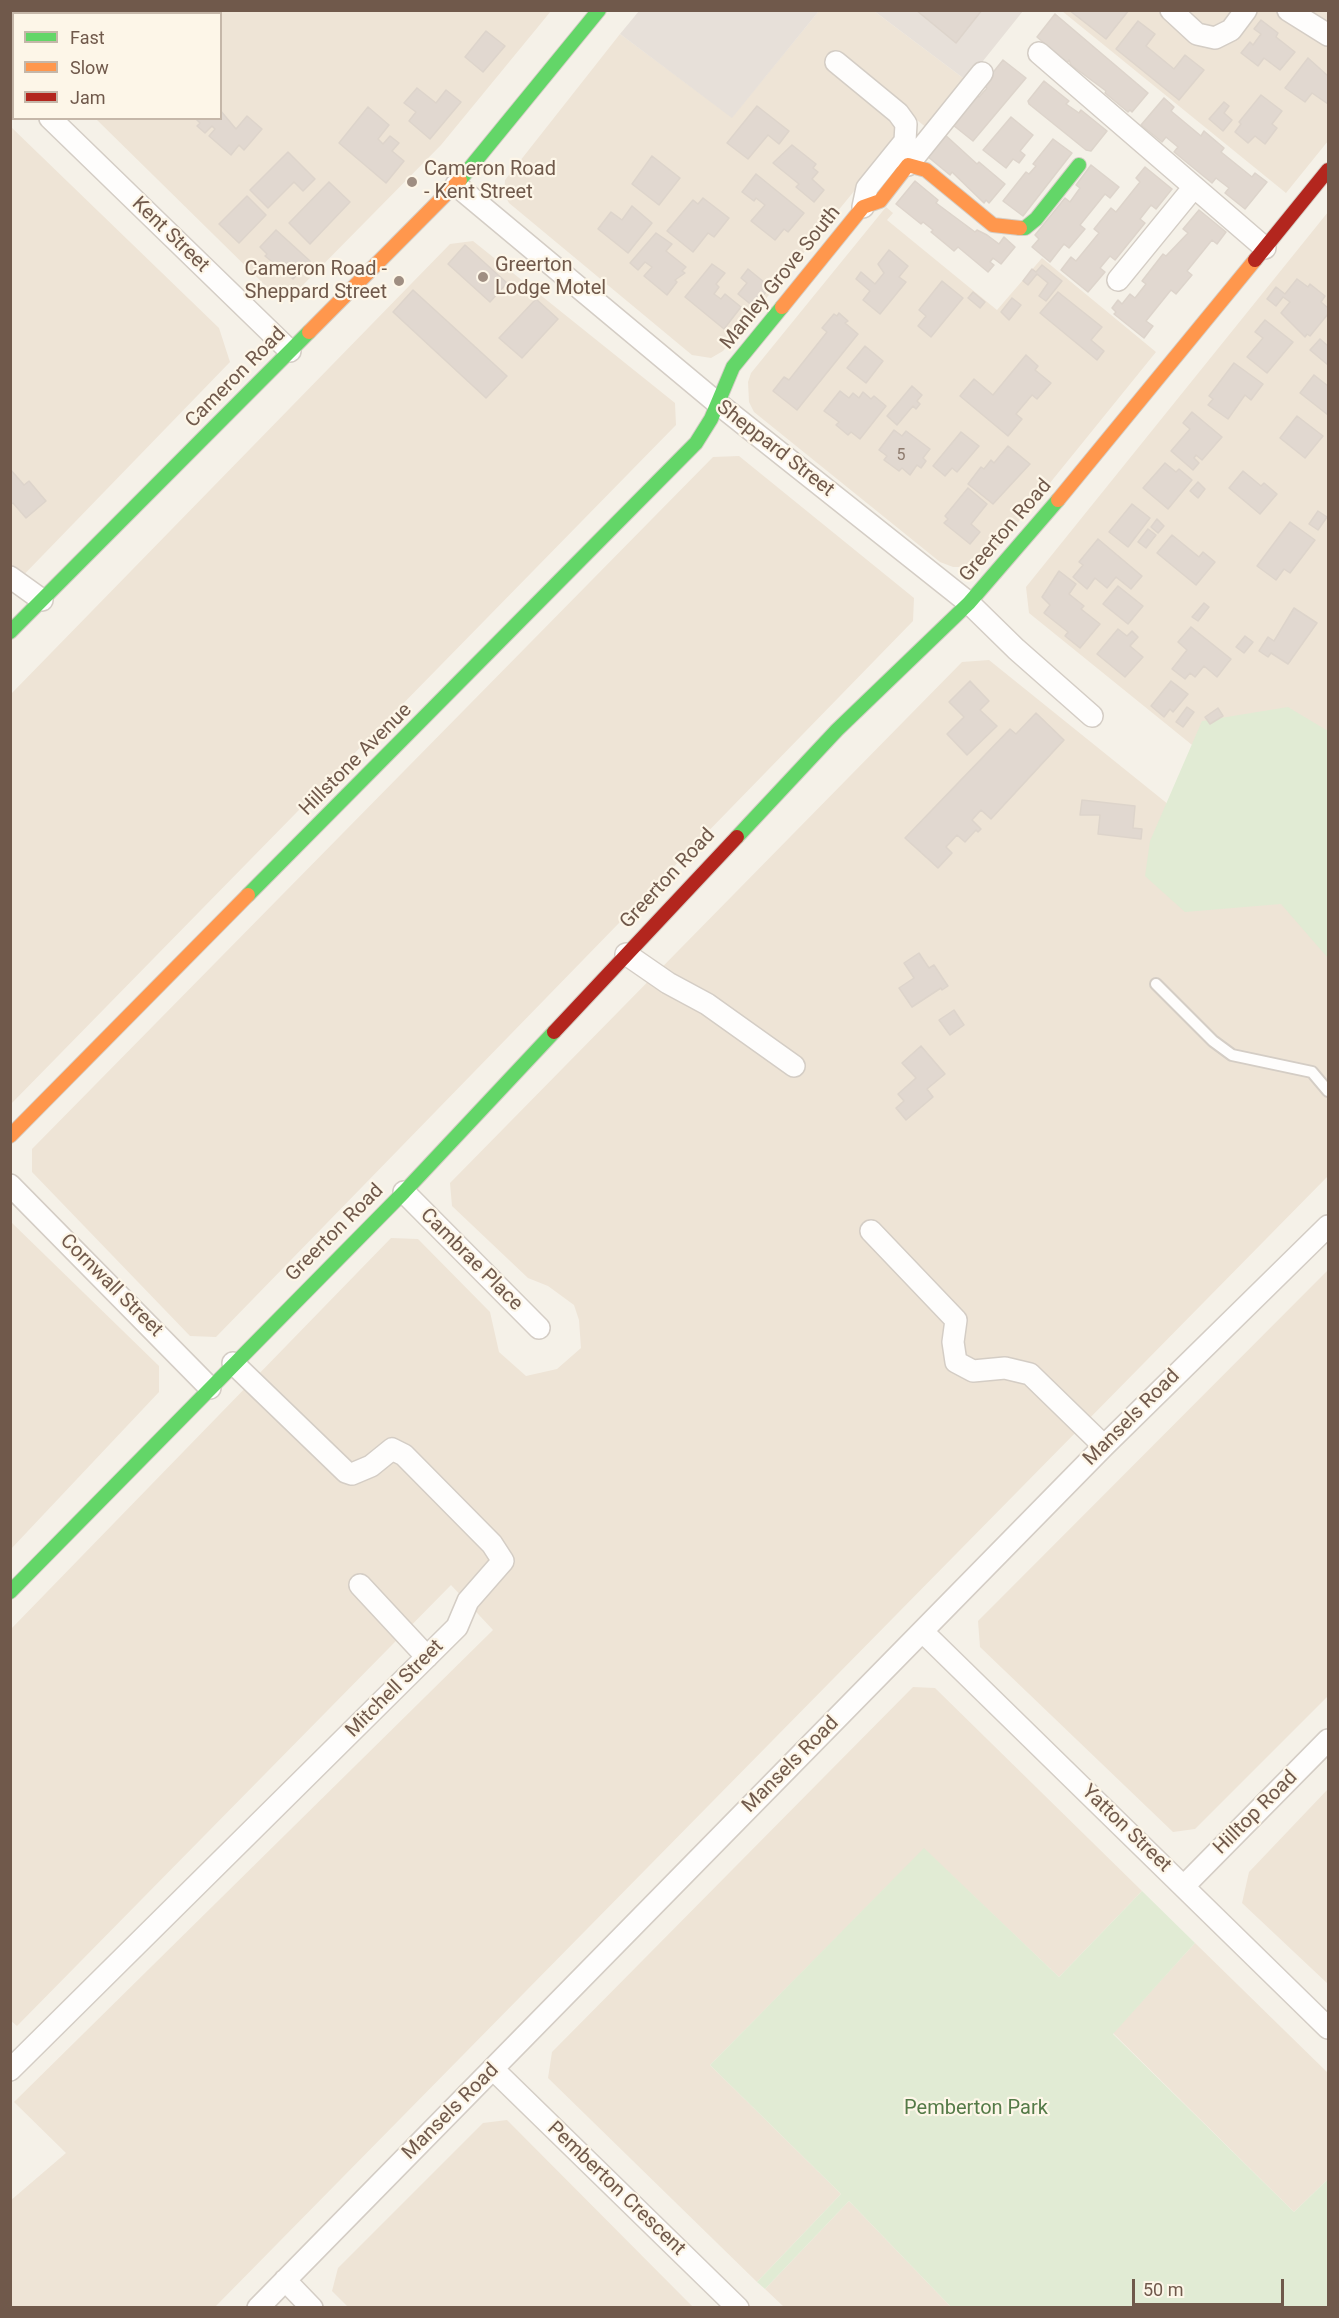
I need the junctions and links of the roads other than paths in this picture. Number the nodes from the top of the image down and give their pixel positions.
1 (599, 10) edge
2 (1171, 10) edge
3 (1246, 10) edge
4 (1288, 10) edge
5 (1329, 35) edge
6 (1039, 53) dead end
7 (836, 62) dead end
8 (982, 73) dead end
9 (52, 120) edge
10 (908, 165) junction
11 (1078, 165) dead end
12 (1329, 170) edge
13 (456, 185) junction
14 (1194, 187) junction
15 (863, 207) junction
16 (1265, 248) junction
17 (1118, 280) dead end
18 (290, 351) junction
19 (716, 402) junction
20 (10, 577) edge
21 (42, 600) junction
22 (969, 603) junction
23 (10, 632) edge
24 (1092, 716) dead end
25 (626, 954) junction
26 (1156, 984) dead end
27 (794, 1066) dead end
28 (1329, 1091) edge
29 (10, 1136) edge
30 (10, 1185) edge
31 (404, 1192) junction
32 (1329, 1226) edge
33 (871, 1231) dead end
34 (539, 1328) dead end
35 (233, 1363) junction
36 (210, 1388) junction
37 (1104, 1446) junction
38 (360, 1585) dead end
39 (10, 1592) edge
40 (923, 1632) junction
41 (427, 1657) junction
42 (1329, 1740) edge
43 (1184, 1886) junction
44 (1329, 2028) edge
45 (10, 2070) edge
46 (494, 2070) junction
47 (285, 2280) junction
48 (258, 2307) edge
49 (312, 2307) edge
50 (738, 2307) edge

1 - 13 street, Cameron Road
2 - 3 street
4 - 5 street
6 - 14 street
7 - 15 street
8 - 10 street
9 - 18 street, Kent Street
10 - 11 street
10 - 15 street, Manley Grove South
12 - 16 street, Greerton Road
13 - 18 street, Cameron Road
13 - 19 street, Sheppard Street
14 - 16 street
14 - 17 street
15 - 19 street, Manley Grove South
16 - 22 street, Greerton Road
18 - 21 street, Cameron Road
19 - 22 street, Sheppard Street
19 - 29 street, Hillstone Avenue
20 - 21 street
21 - 23 street, Cameron Road
22 - 24 street, Sheppard Street
22 - 25 street, Greerton Road
25 - 27 street
25 - 31 street, Greerton Road
26 - 28 lane
30 - 36 street, Cornwall Street
31 - 34 street, Cambrae Place
31 - 35 street, Greerton Road
32 - 37 street, Mansels Road
33 - 37 street
35 - 36 street, Greerton Road
35 - 41 street, Mitchell Street
36 - 39 street, Greerton Road
37 - 40 street, Mansels Road
38 - 41 street
40 - 43 street, Yatton Street
40 - 46 street, Mansels Road
41 - 45 street, Mitchell Street
42 - 43 street, Hilltop Road
43 - 44 street, Yatton Street
46 - 47 street, Mansels Road
46 - 50 street, Pemberton Crescent
47 - 48 street, Mansels Road
47 - 49 street

